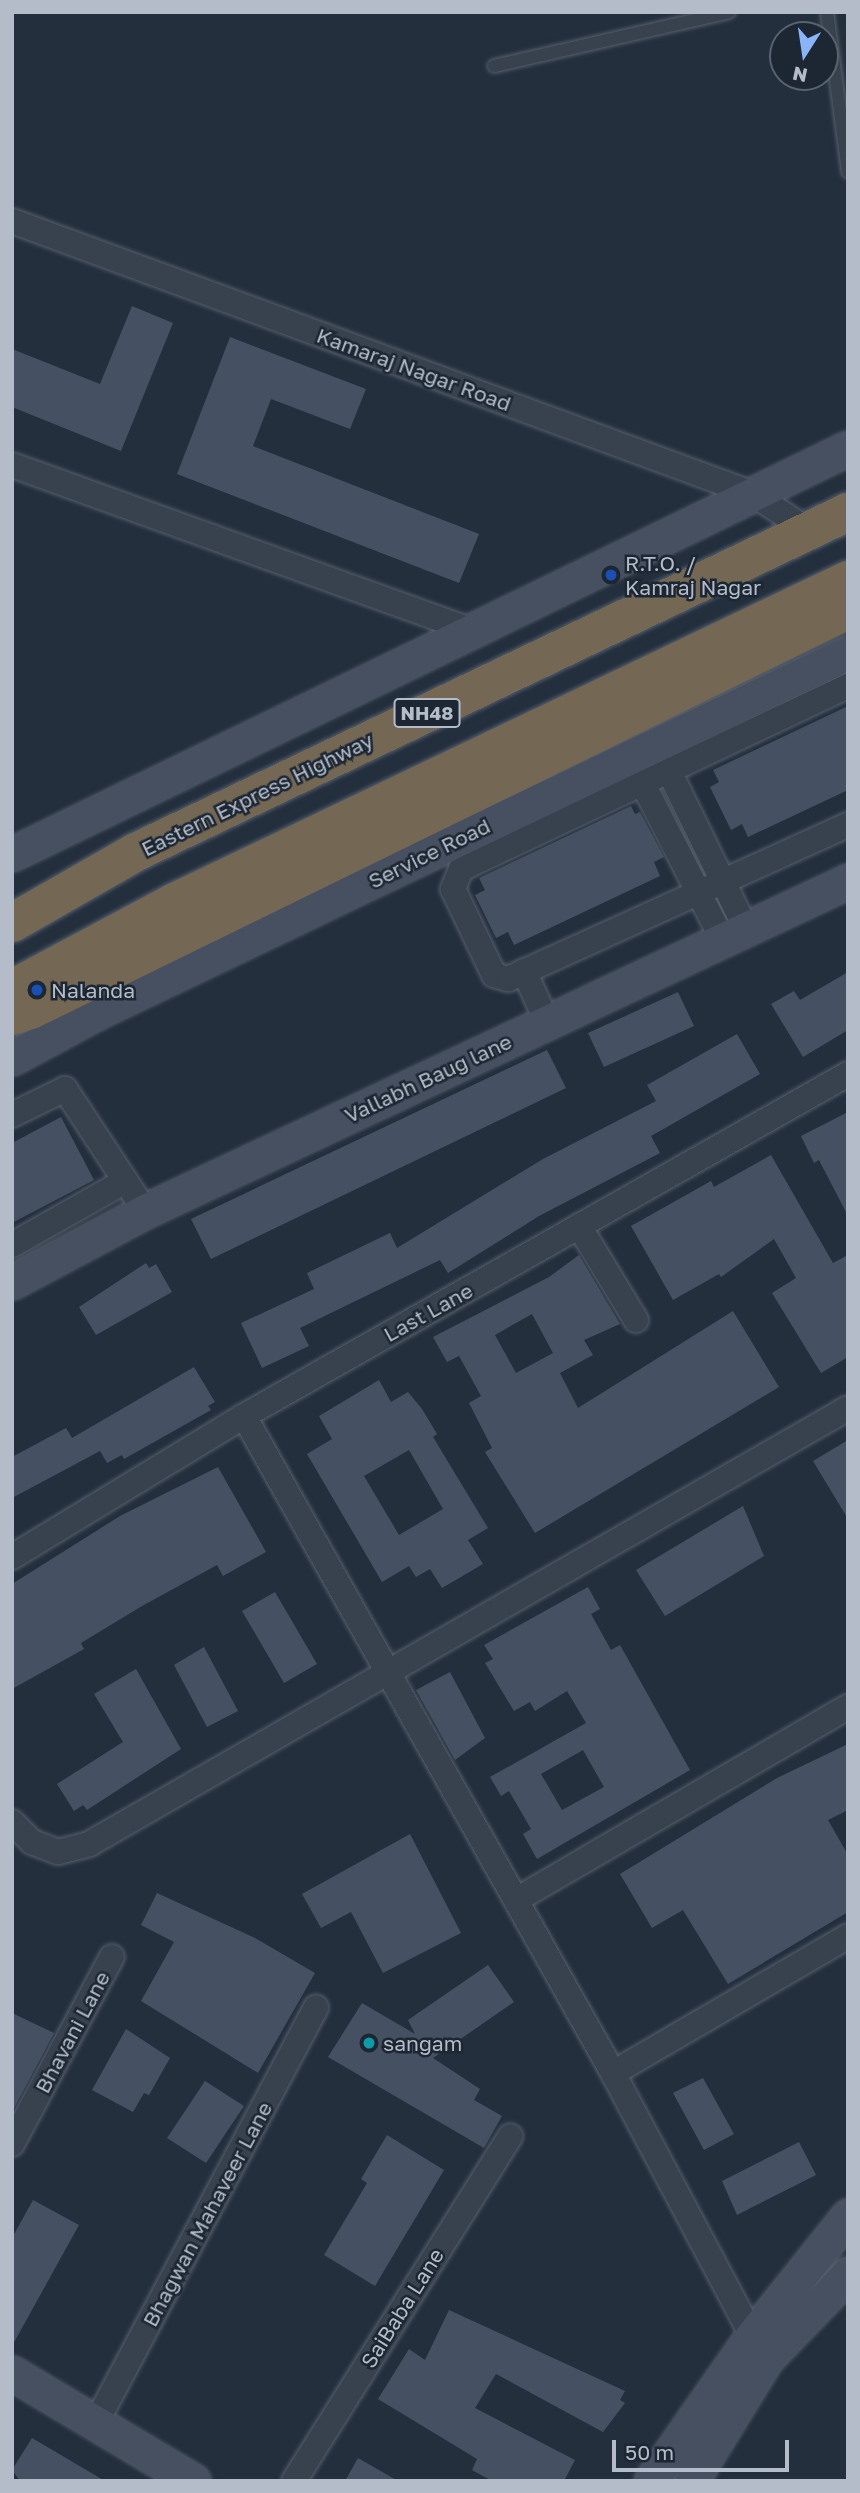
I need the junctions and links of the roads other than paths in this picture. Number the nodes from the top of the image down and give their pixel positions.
1 (729, 12) edge
2 (827, 12) edge
3 (494, 66) dead end
4 (848, 172) edge
5 (12, 221) edge
6 (848, 448) edge
7 (12, 465) edge
8 (753, 494) junction
9 (848, 512) edge
10 (810, 531) junction
11 (848, 580) edge
12 (848, 610) edge
13 (473, 631) junction
14 (848, 653) edge
15 (848, 686) edge
16 (669, 771) junction
17 (643, 783) junction
18 (848, 825) edge
19 (12, 855) edge
20 (848, 881) edge
21 (722, 882) junction
22 (697, 893) junction
23 (12, 923) edge
24 (735, 934) junction
25 (524, 971) junction
26 (12, 989) edge
27 (12, 1016) edge
28 (547, 1022) junction
29 (12, 1058) edge
30 (848, 1074) edge
31 (12, 1115) edge
32 (125, 1181) junction
33 (145, 1211) junction
34 (579, 1226) junction
35 (12, 1245) edge
36 (12, 1282) edge
37 (636, 1320) dead end
38 (848, 1408) edge
39 (244, 1416) junction
40 (12, 1557) edge
41 (387, 1670) junction
42 (848, 1707) edge
43 (12, 1822) edge
44 (516, 1900) junction
45 (848, 1936) edge
46 (112, 1958) dead end
47 (316, 2007) dead end
48 (613, 2073) junction
49 (510, 2136) dead end
50 (12, 2144) edge
51 (848, 2216) edge
52 (848, 2274) edge
53 (761, 2346) junction
54 (12, 2373) edge
55 (97, 2421) junction
56 (193, 2481) edge
57 (294, 2481) edge
58 (651, 2481) edge
59 (691, 2481) edge

1 - 3 lane
2 - 4 lane
5 - 8 street, Kamaraj Nagar Road
6 - 8 street
7 - 13 street
8 - 10 street, Kamaraj Nagar Road
8 - 13 street
9 - 10 highway, Eastern Express Highway / NH48
10 - 23 highway, Eastern Express Highway / NH48
11 - 26 highway
12 - 27 highway
13 - 19 street
14 - 29 street, Service Road
15 - 16 street
16 - 17 street
16 - 21 street
17 - 22 street
17 - 25 street
18 - 21 street
20 - 24 street, Vallabh Baug lane
21 - 22 street
21 - 24 street
22 - 24 street
22 - 25 street
24 - 28 street, Vallabh Baug lane
25 - 28 street
28 - 33 street, Vallabh Baug lane
30 - 34 street, Last Lane
31 - 32 street
32 - 33 street
32 - 35 street
33 - 36 street, Vallabh Baug lane
34 - 37 street
34 - 39 street, Last Lane
38 - 41 street
39 - 40 street, Last Lane
39 - 41 street
41 - 43 street
41 - 44 street
42 - 44 street
44 - 48 street
45 - 48 street
46 - 50 street, Bhavani Lane
47 - 55 street, Bhagwan Mahaveer Lane
48 - 53 street
49 - 57 street, SaiBaba Lane
51 - 53 street
52 - 53 street
53 - 58 street
53 - 59 street
54 - 55 street
55 - 56 street

